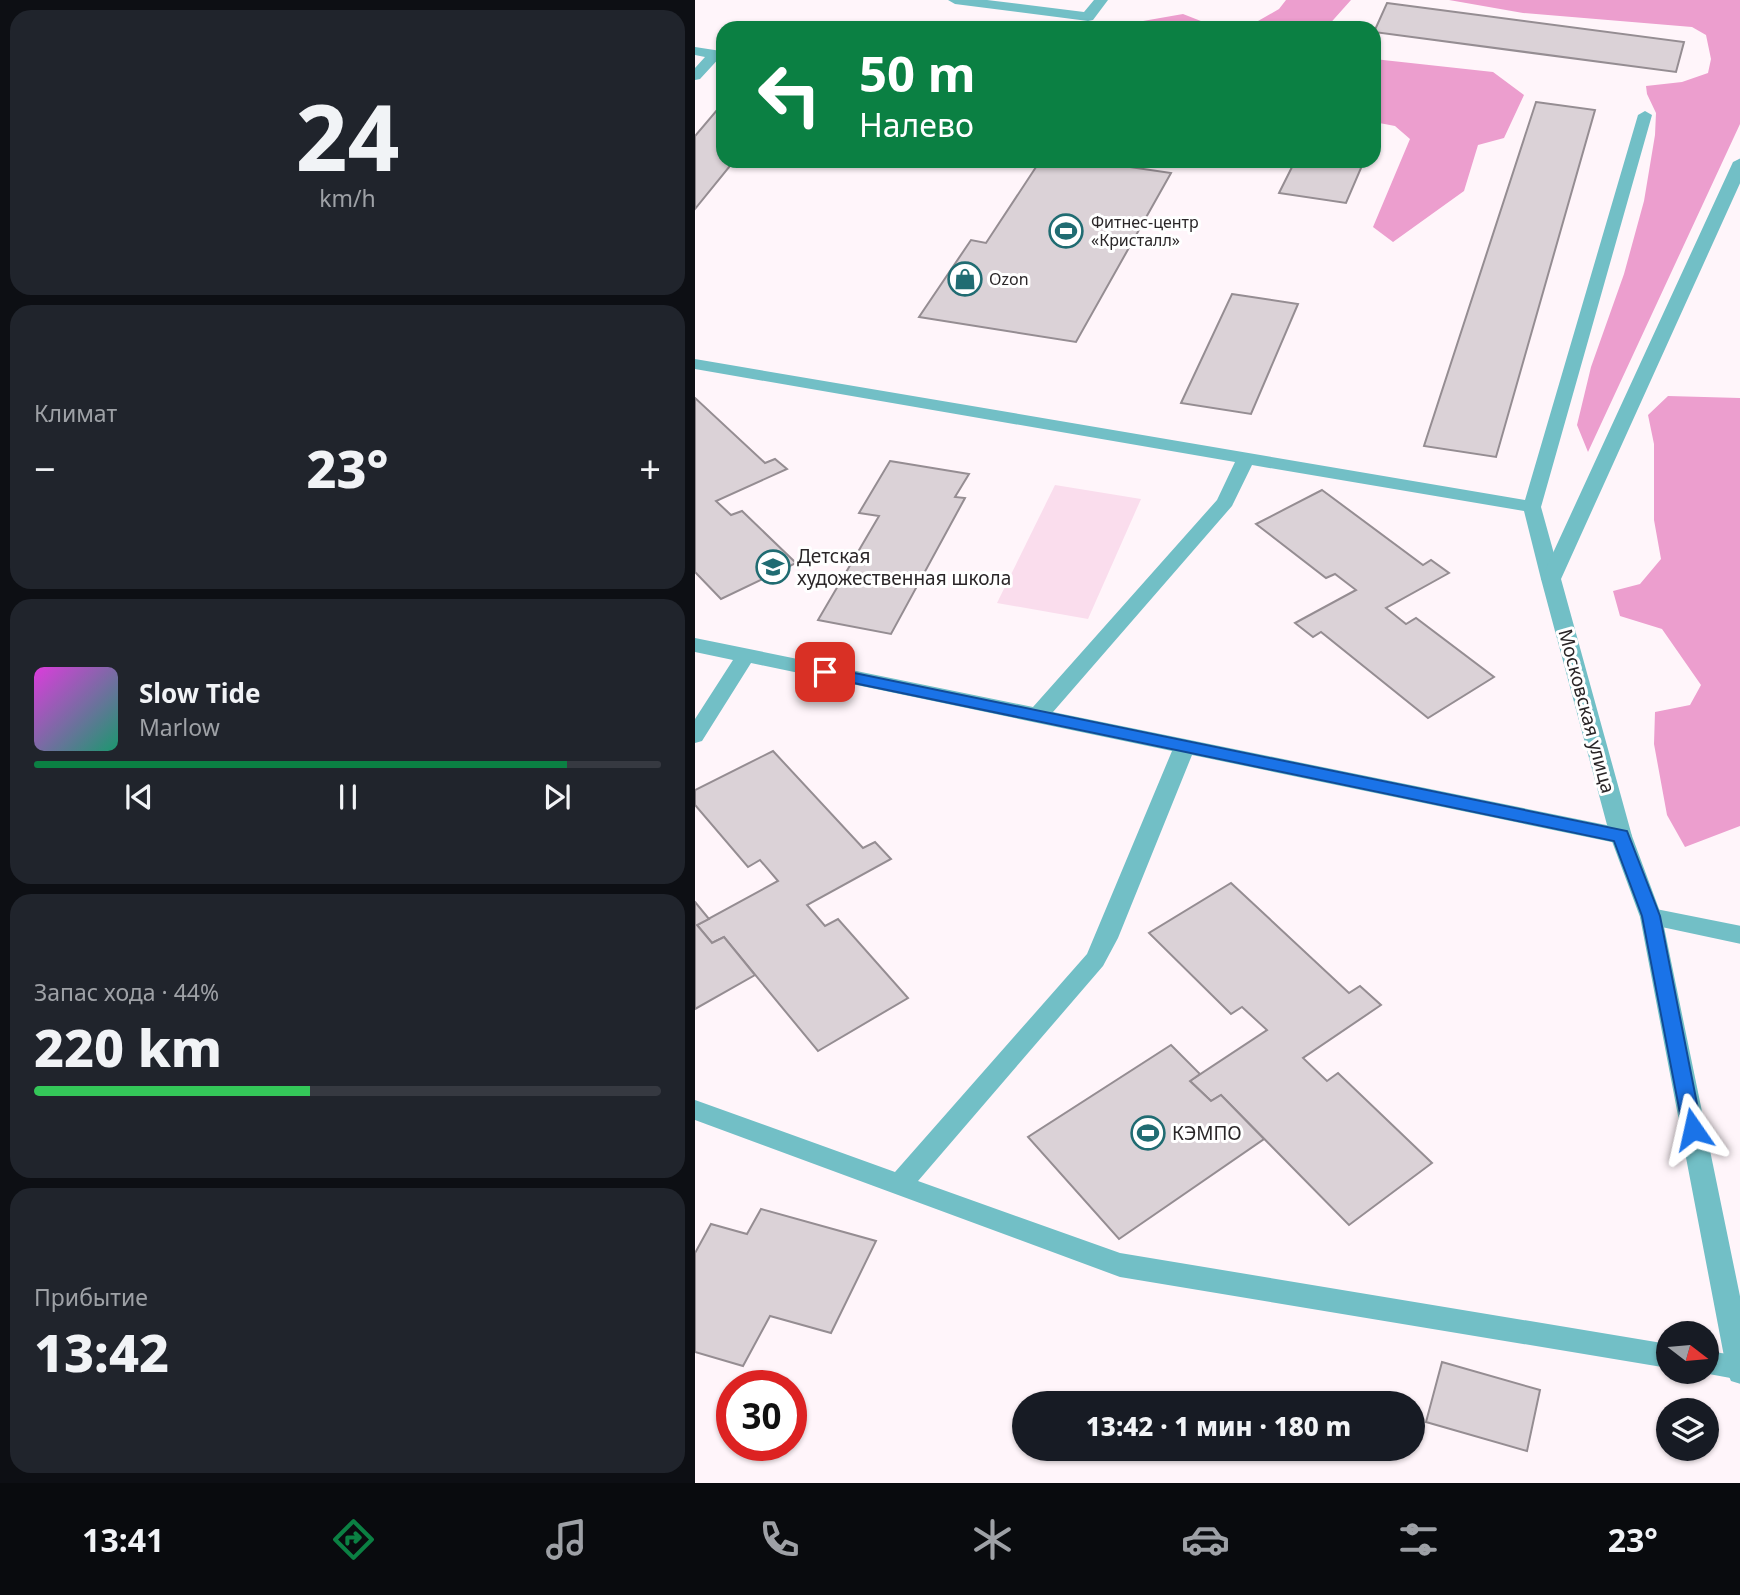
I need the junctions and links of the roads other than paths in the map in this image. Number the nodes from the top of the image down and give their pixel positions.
1 (955, 0) edge
2 (1101, 0) edge
3 (695, 51) edge
4 (695, 76) edge
5 (1645, 115) dead end
6 (1740, 162) edge
7 (695, 364) edge
8 (1246, 458) junction
9 (1532, 507) junction
10 (1551, 579) junction
11 (695, 645) edge
12 (745, 656) junction
13 (1037, 716) junction
14 (695, 736) edge
15 (1185, 746) junction
16 (1621, 836) junction
17 (1651, 916) junction
18 (1740, 935) edge
19 (695, 1110) edge
20 (899, 1185) junction
21 (1656, 1354) edge
22 (1719, 1366) edge
23 (1740, 1370) edge

1 - 2 street
3 - 4 street
5 - 9 street
6 - 10 street
7 - 8 street
8 - 9 street
8 - 13 street
9 - 10 street, Московская улица
10 - 16 street, Московская улица
11 - 12 street
12 - 13 street
12 - 14 street
13 - 15 street
15 - 16 street
15 - 20 street
16 - 17 street, Московская улица
17 - 18 street
17 - 23 street, Московская улица
19 - 20 street
20 - 21 street
22 - 23 street

